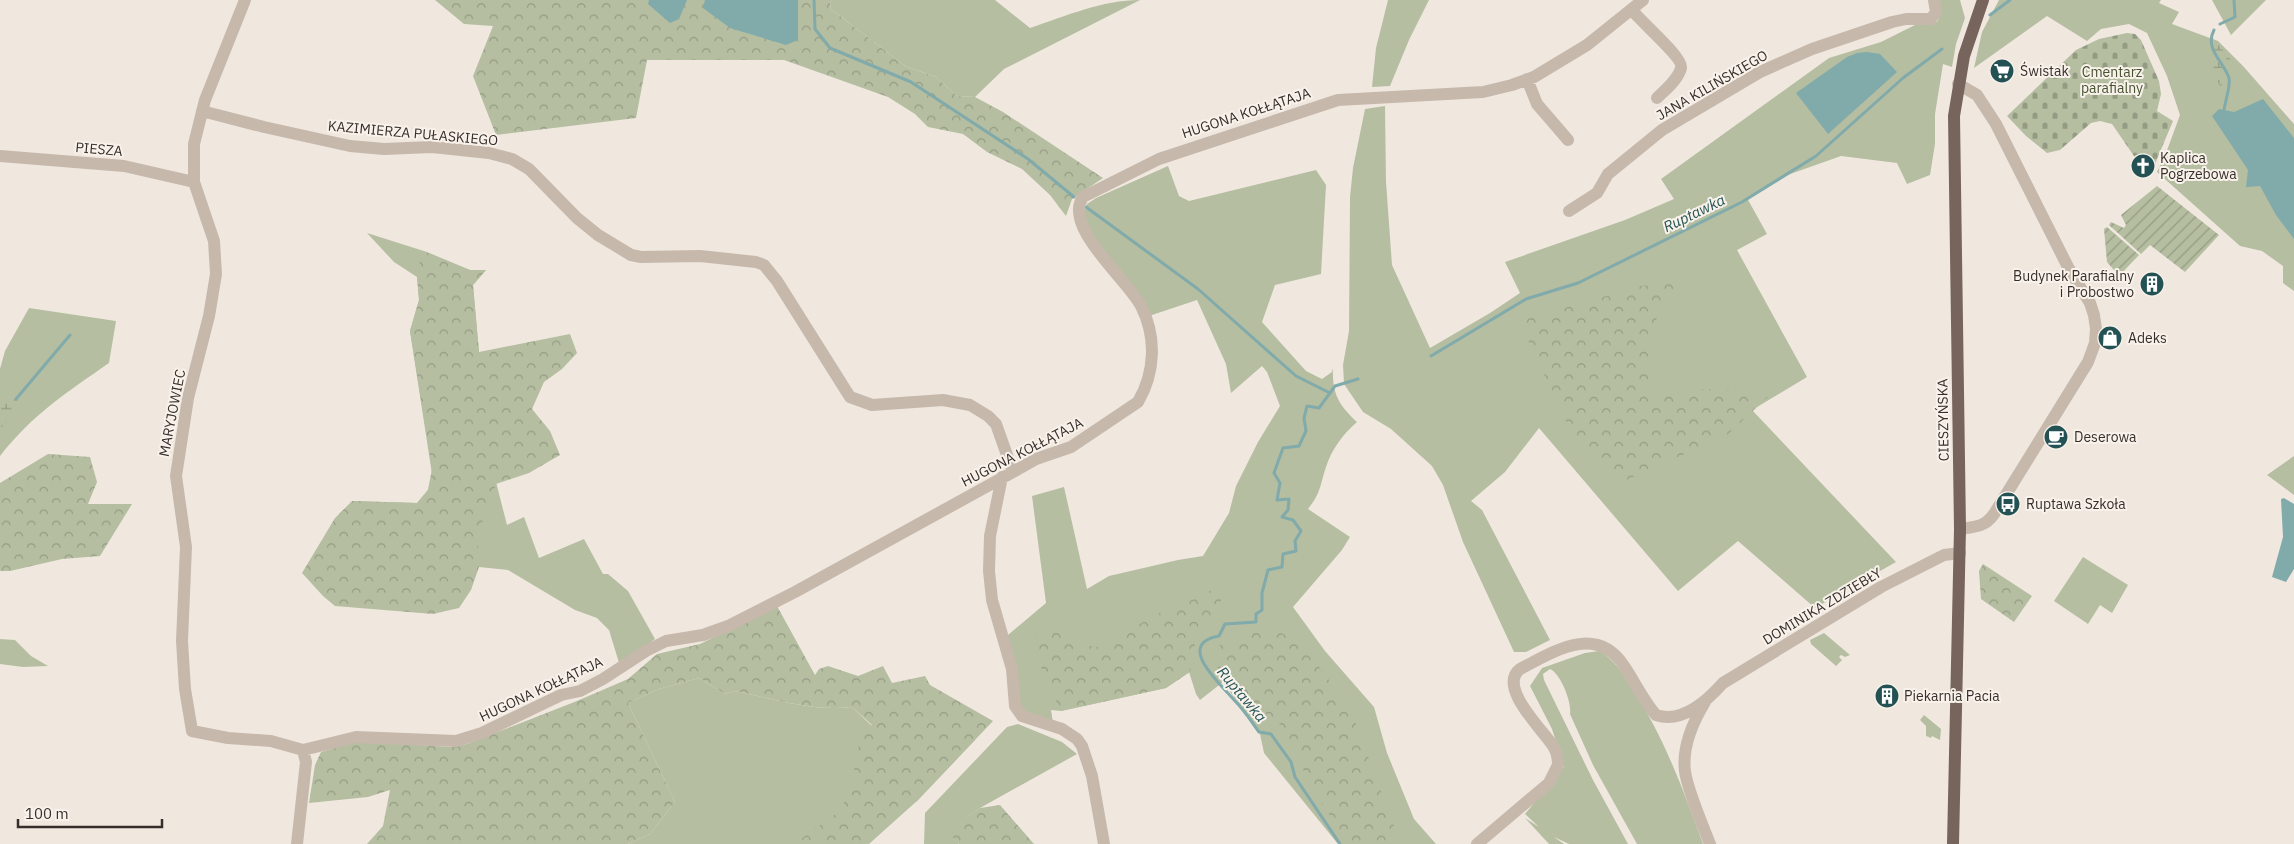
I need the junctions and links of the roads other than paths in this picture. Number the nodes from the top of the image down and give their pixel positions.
1 (244, 0) edge
2 (1643, 0) edge
3 (1934, 0) edge
4 (1983, 0) edge
5 (1632, 10) junction
6 (1527, 80) junction
7 (1958, 84) junction
8 (1657, 98) dead end
9 (202, 111) junction
10 (1568, 140) dead end
11 (0, 156) edge
12 (194, 182) junction
13 (1570, 211) dead end
14 (1007, 474) junction
15 (1960, 529) junction
16 (1960, 552) junction
17 (1707, 699) junction
18 (303, 750) junction
19 (297, 844) edge
20 (1104, 844) edge
21 (1477, 844) edge
22 (1710, 844) edge
23 (1953, 844) edge

1 - 9 street, MARYJOWIEC
2 - 5 street, HUGONA KOŁŁĄTAJA
3 - 13 street, JANA KILIŃSKIEGO
4 - 7 main road, CIESZYŃSKA
5 - 6 street, HUGONA KOŁŁĄTAJA
5 - 8 street
6 - 10 street
6 - 14 street, HUGONA KOŁŁĄTAJA
7 - 15 main road, CIESZYŃSKA
7 - 15 street
9 - 12 street, MARYJOWIEC
9 - 14 street, KAZIMIERZA PUŁASKIEGO
11 - 12 street, PIESZA
12 - 18 street, MARYJOWIEC
14 - 18 street, HUGONA KOŁŁĄTAJA
14 - 20 street
15 - 16 main road, CIESZYŃSKA
16 - 17 street, DOMINIKA ZDZIEBŁY
16 - 23 main road, CIESZYŃSKA
17 - 21 street, DOMINIKA ZDZIEBŁY
17 - 22 street, DOMINIKA ZDZIEBŁY
18 - 19 street

